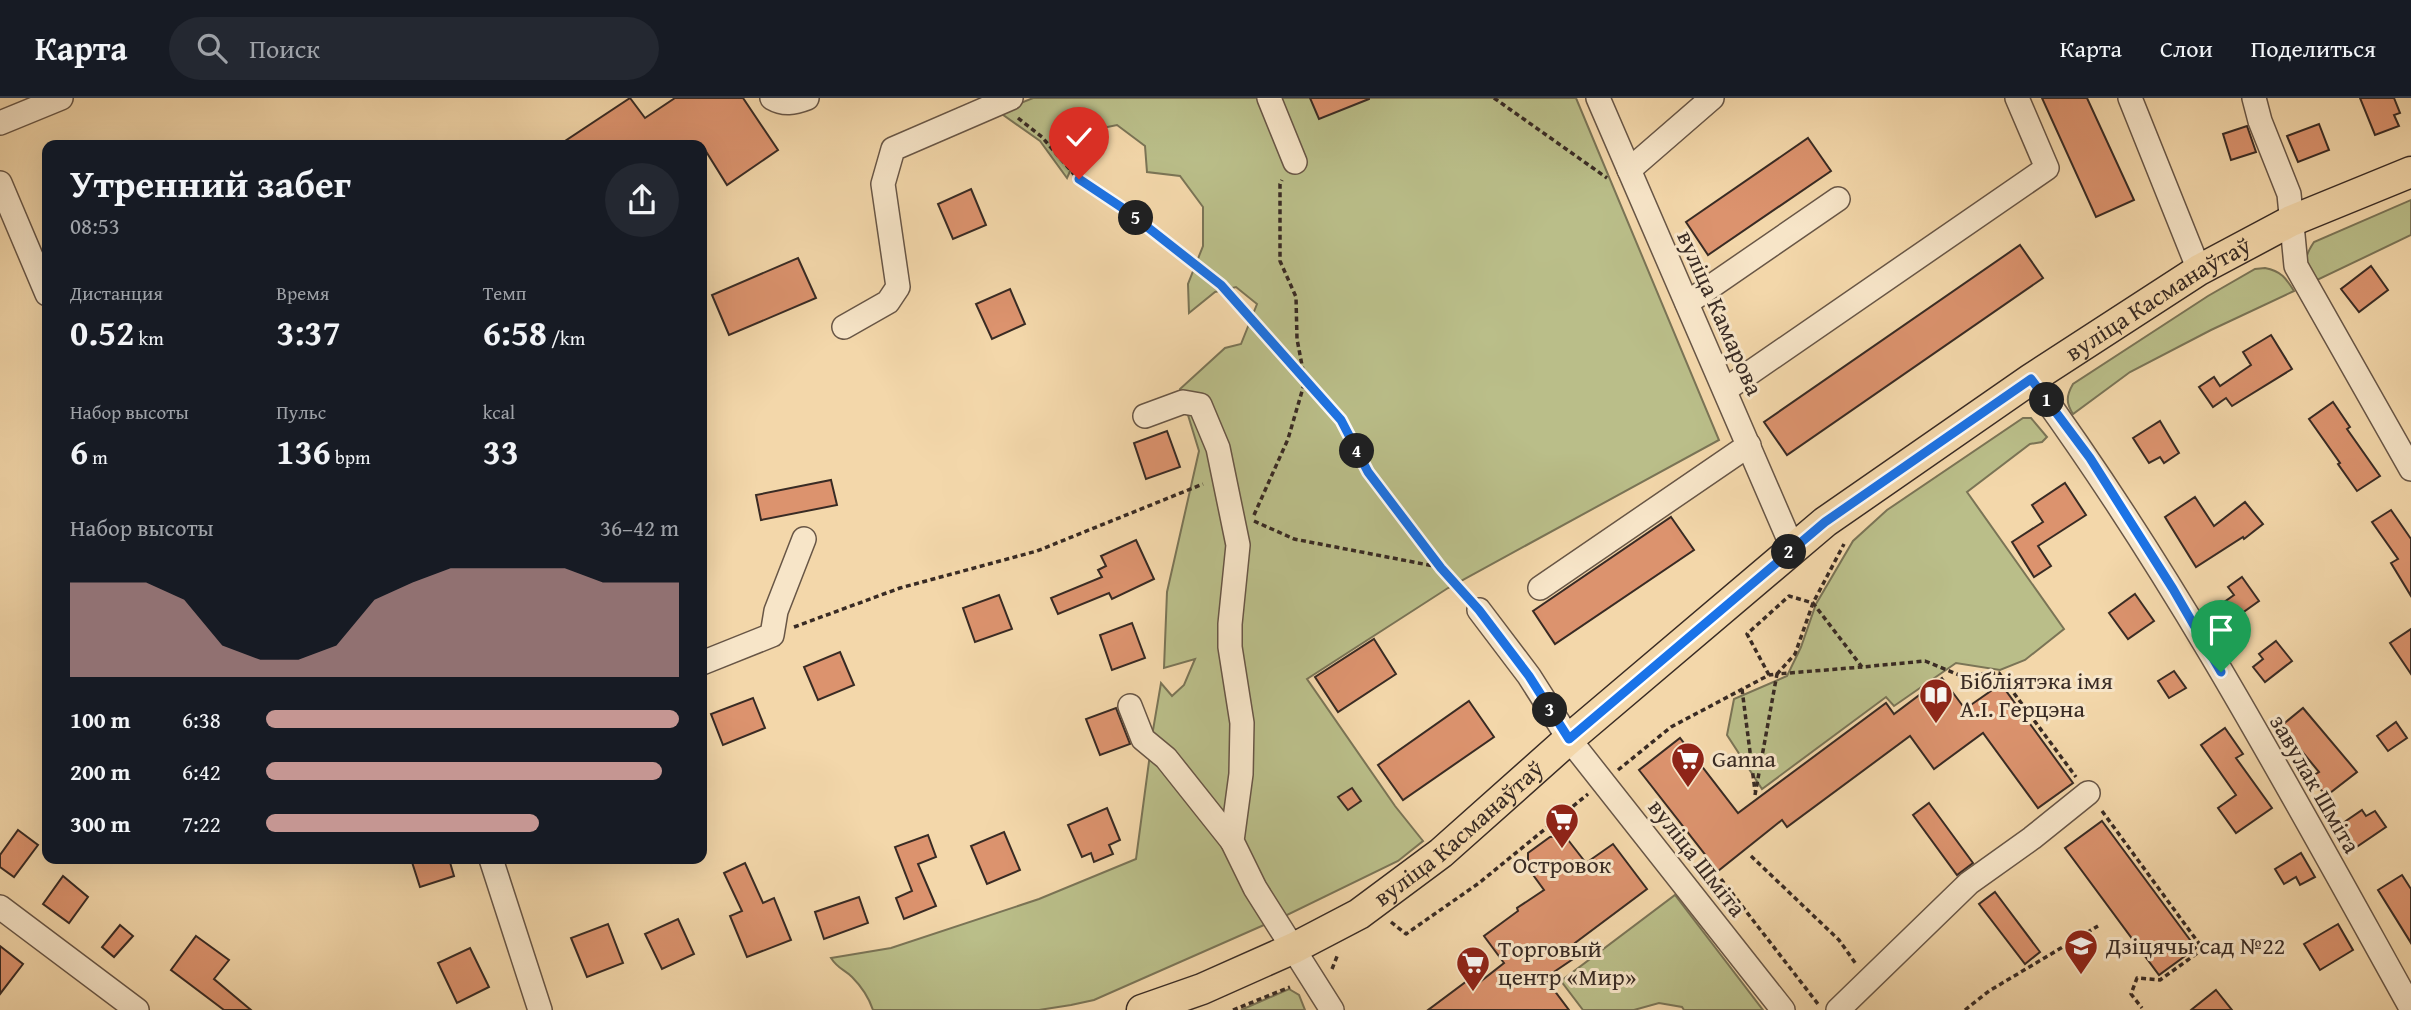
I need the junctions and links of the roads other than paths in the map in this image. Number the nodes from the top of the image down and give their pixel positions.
1 (61, 98) edge
2 (772, 98) edge
3 (807, 98) edge
4 (1269, 98) edge
5 (1712, 98) edge
6 (2017, 98) edge
7 (2130, 98) edge
8 (2254, 98) edge
9 (1006, 100) edge
10 (1605, 100) edge
11 (0, 123) edge
12 (1295, 162) road end
13 (2411, 172) edge
14 (1620, 176) junction
15 (0, 183) edge
16 (1838, 199) dead end
17 (2291, 221) junction
18 (2199, 270) junction
19 (42, 283) edge
20 (1688, 303) junction
21 (844, 327) dead end
22 (2031, 379) junction
23 (1725, 390) junction
24 (1145, 416) dead end
25 (1749, 445) junction
26 (2409, 463) edge
27 (804, 539) dead end
28 (1793, 549) junction
29 (1540, 587) dead end
30 (1479, 610) road end
31 (707, 661) edge
32 (1130, 706) dead end
33 (1569, 739) junction
34 (2088, 793) road end
35 (1232, 841) junction
36 (493, 864) edge
37 (0, 907) edge
38 (1294, 948) junction
39 (2411, 1008) edge
40 (137, 1010) edge
41 (540, 1010) edge
42 (1142, 1010) edge
43 (1332, 1010) edge
44 (1783, 1010) edge
45 (1838, 1010) edge

1 - 11 street
2 - 3 street
4 - 12 street
5 - 14 street
6 - 23 street
7 - 18 street
8 - 17 street
9 - 21 street
10 - 14 street, вуліца Камарова
13 - 17 main road, вуліца Касманаўтаў
14 - 20 street, вуліца Камарова
15 - 19 street
16 - 20 street
17 - 18 main road, вуліца Касманаўтаў
17 - 26 street
18 - 22 main road, вуліца Касманаўтаў
20 - 23 street, вуліца Камарова
22 - 28 main road, вуліца Касманаўтаў
22 - 39 street, завулак Шміта
23 - 25 street, вуліца Камарова
24 - 35 street
25 - 28 street, вуліца Камарова
25 - 29 street
27 - 31 street
28 - 33 main road, вуліца Касманаўтаў
30 - 33 street, вуліца Шміта
32 - 35 street
33 - 38 main road, вуліца Касманаўтаў
33 - 44 street, вуліца Шміта
34 - 45 street
35 - 38 street
36 - 41 street
37 - 40 street
38 - 42 main road, вуліца Касманаўтаў
38 - 43 street

